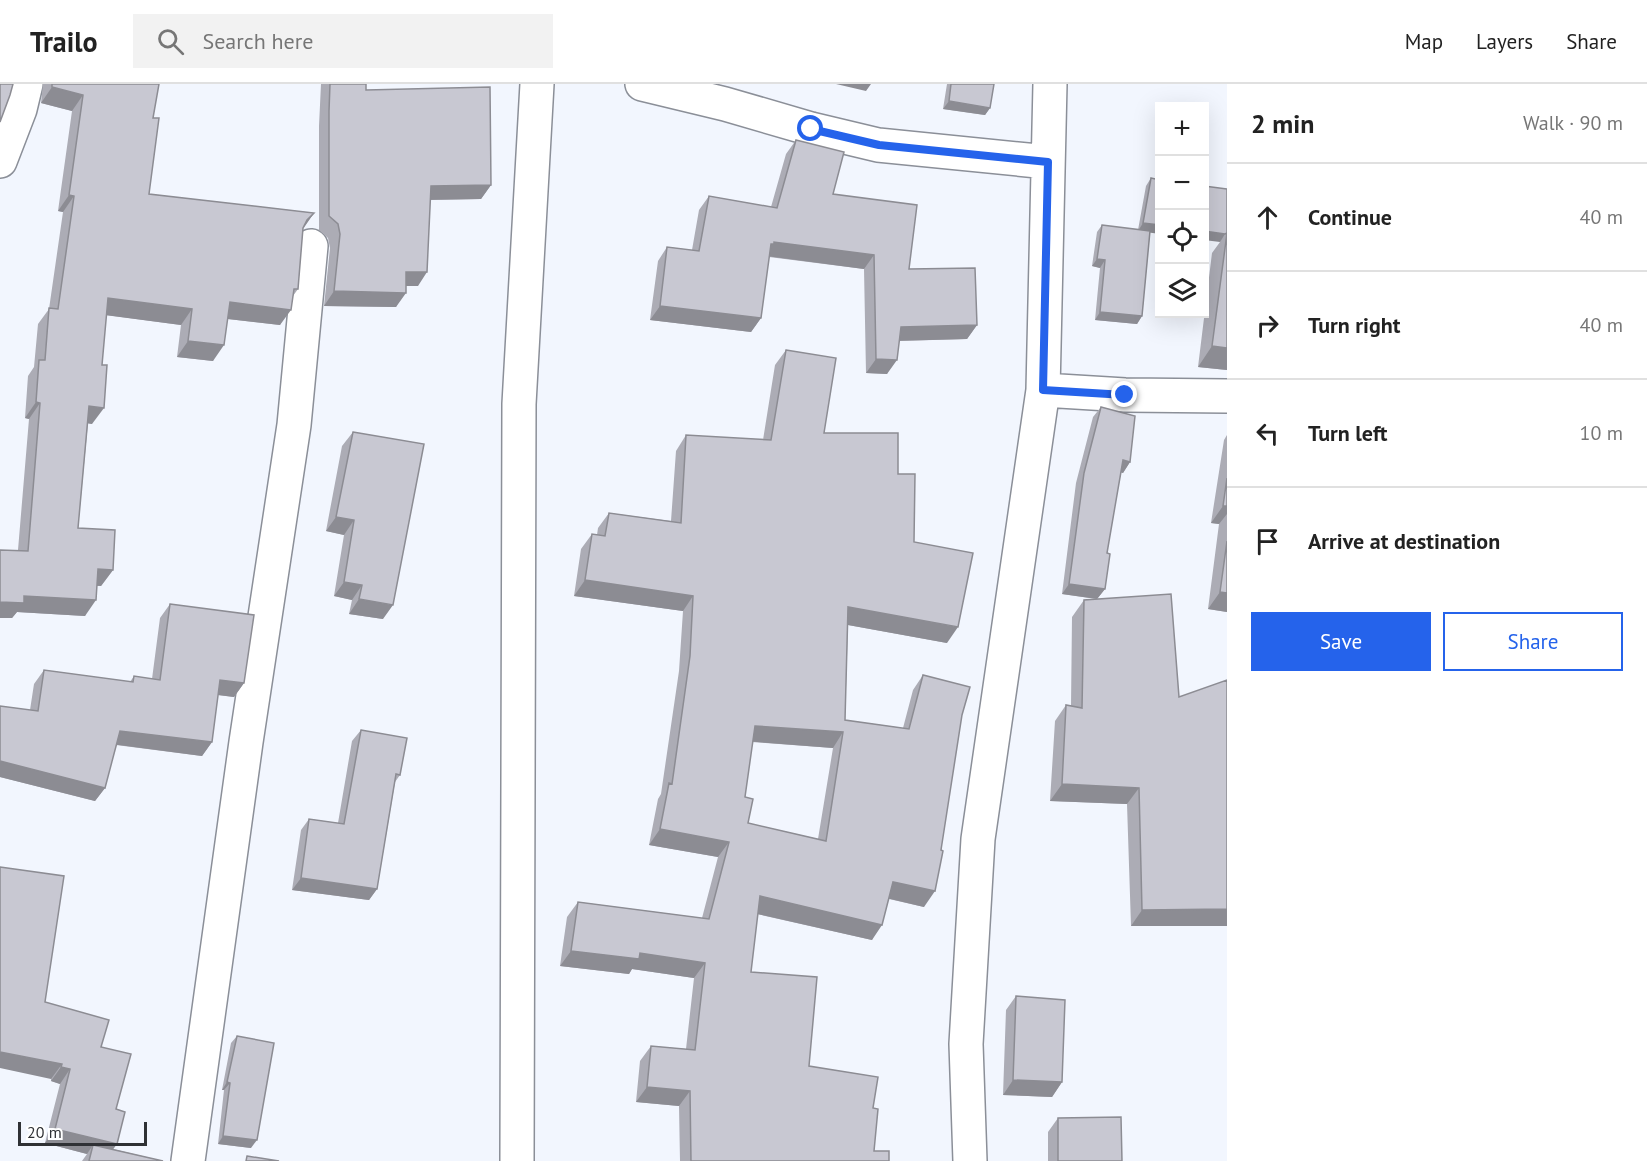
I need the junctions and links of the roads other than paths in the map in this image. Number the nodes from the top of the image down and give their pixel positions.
1 (26, 84) edge
2 (537, 84) edge
3 (642, 84) edge
4 (1050, 84) edge
5 (0, 161) edge
6 (1048, 162) junction
7 (311, 246) dead end
8 (1043, 390) junction
9 (1227, 396) edge
10 (188, 1161) edge
11 (517, 1161) edge
12 (970, 1161) edge

1 - 5 street
2 - 11 street
3 - 6 street
4 - 6 street
6 - 8 street
7 - 10 street
8 - 9 street
8 - 12 street

